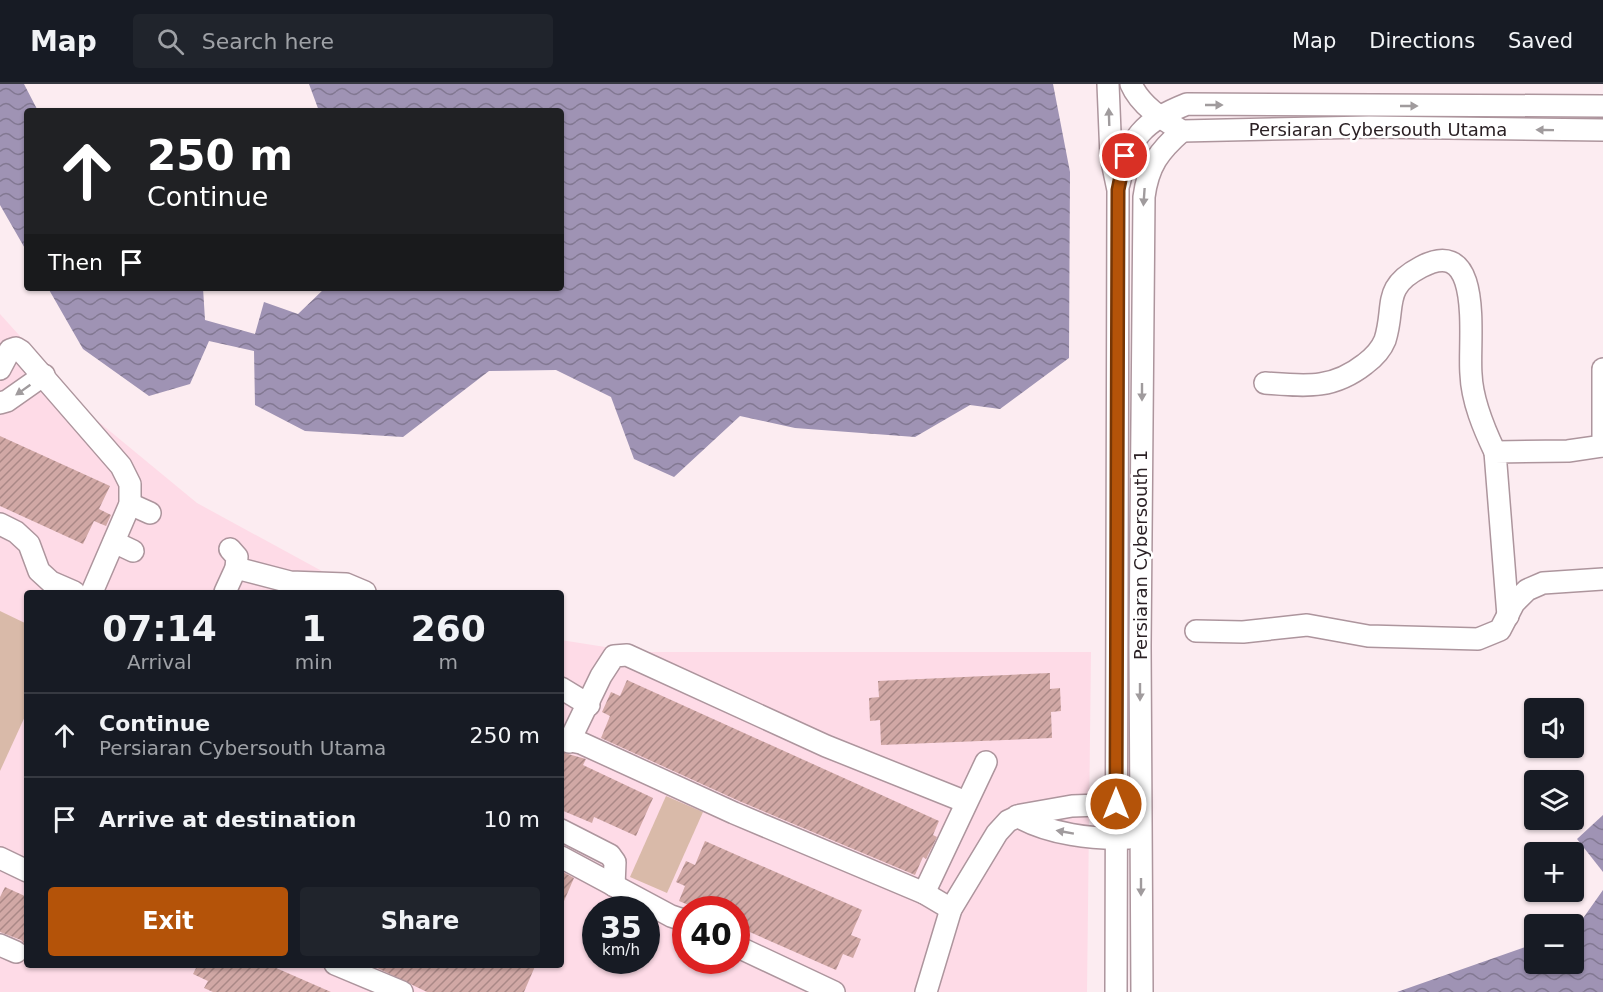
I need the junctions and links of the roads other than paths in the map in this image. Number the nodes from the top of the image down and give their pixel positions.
1 (1108, 84) edge
2 (1131, 84) edge
3 (1603, 106) edge
4 (1158, 116) junction
5 (1603, 130) edge
6 (1182, 131) junction
7 (1118, 190) junction
8 (0, 369) edge
9 (1603, 369) edge
10 (44, 375) junction
11 (1265, 383) dead end
12 (0, 403) edge
13 (1603, 446) edge
14 (1495, 452) junction
15 (130, 504) junction
16 (150, 513) dead end
17 (0, 524) edge
18 (114, 542) junction
19 (133, 551) dead end
20 (1603, 579) edge
21 (69, 590) edge
22 (93, 590) edge
23 (221, 590) edge
24 (360, 590) edge
25 (1508, 616) junction
26 (1196, 631) dead end
27 (564, 690) edge
28 (589, 705) junction
29 (565, 740) edge
30 (986, 762) dead end
31 (966, 802) junction
32 (1116, 804) junction
33 (1141, 804) junction
34 (1017, 816) junction
35 (564, 832) edge
36 (1141, 838) junction
37 (1116, 839) junction
38 (0, 858) edge
39 (564, 859) edge
40 (24, 870) edge
41 (615, 886) junction
42 (924, 893) junction
43 (951, 909) junction
44 (672, 914) edge
45 (750, 953) edge
46 (345, 968) edge
47 (823, 990) edge
48 (402, 992) edge
49 (926, 992) edge
50 (1116, 992) edge
51 (1142, 992) edge

7 -> 1 street, Persiaran Cybersouth 1
2 - 4 street
4 -> 3 street, Persiaran Cybersouth Utama
4 - 6 street
4 - 7 street, Persiaran Cybersouth Utama
5 -> 6 street, Persiaran Cybersouth Utama
6 -> 33 street, Persiaran Cybersouth 1
7 - 32 street, Persiaran Cybersouth 1
8 - 10 street
9 - 13 street
10 -> 12 street
10 - 15 street
11 - 14 street
13 - 14 street
14 - 25 street
15 - 16 street
15 - 18 street
17 - 21 street
18 - 19 street
18 - 22 street
20 - 25 street
23 - 24 street
25 - 26 street
27 - 28 street
28 - 29 street
28 - 31 street
29 - 42 street
30 - 31 street
31 - 42 street
32 - 33 street
32 - 34 street
32 - 37 street, Persiaran Cybersouth 1
33 - 36 street, Persiaran Cybersouth 1
37 -> 34 street
34 - 43 street
35 - 41 street
36 - 37 street
36 -> 51 street, Persiaran Cybersouth 1
37 - 50 street, Persiaran Cybersouth 1
38 - 40 street
39 - 41 street
41 - 44 street
42 - 43 street
43 - 49 street
45 - 47 street
46 - 48 street

